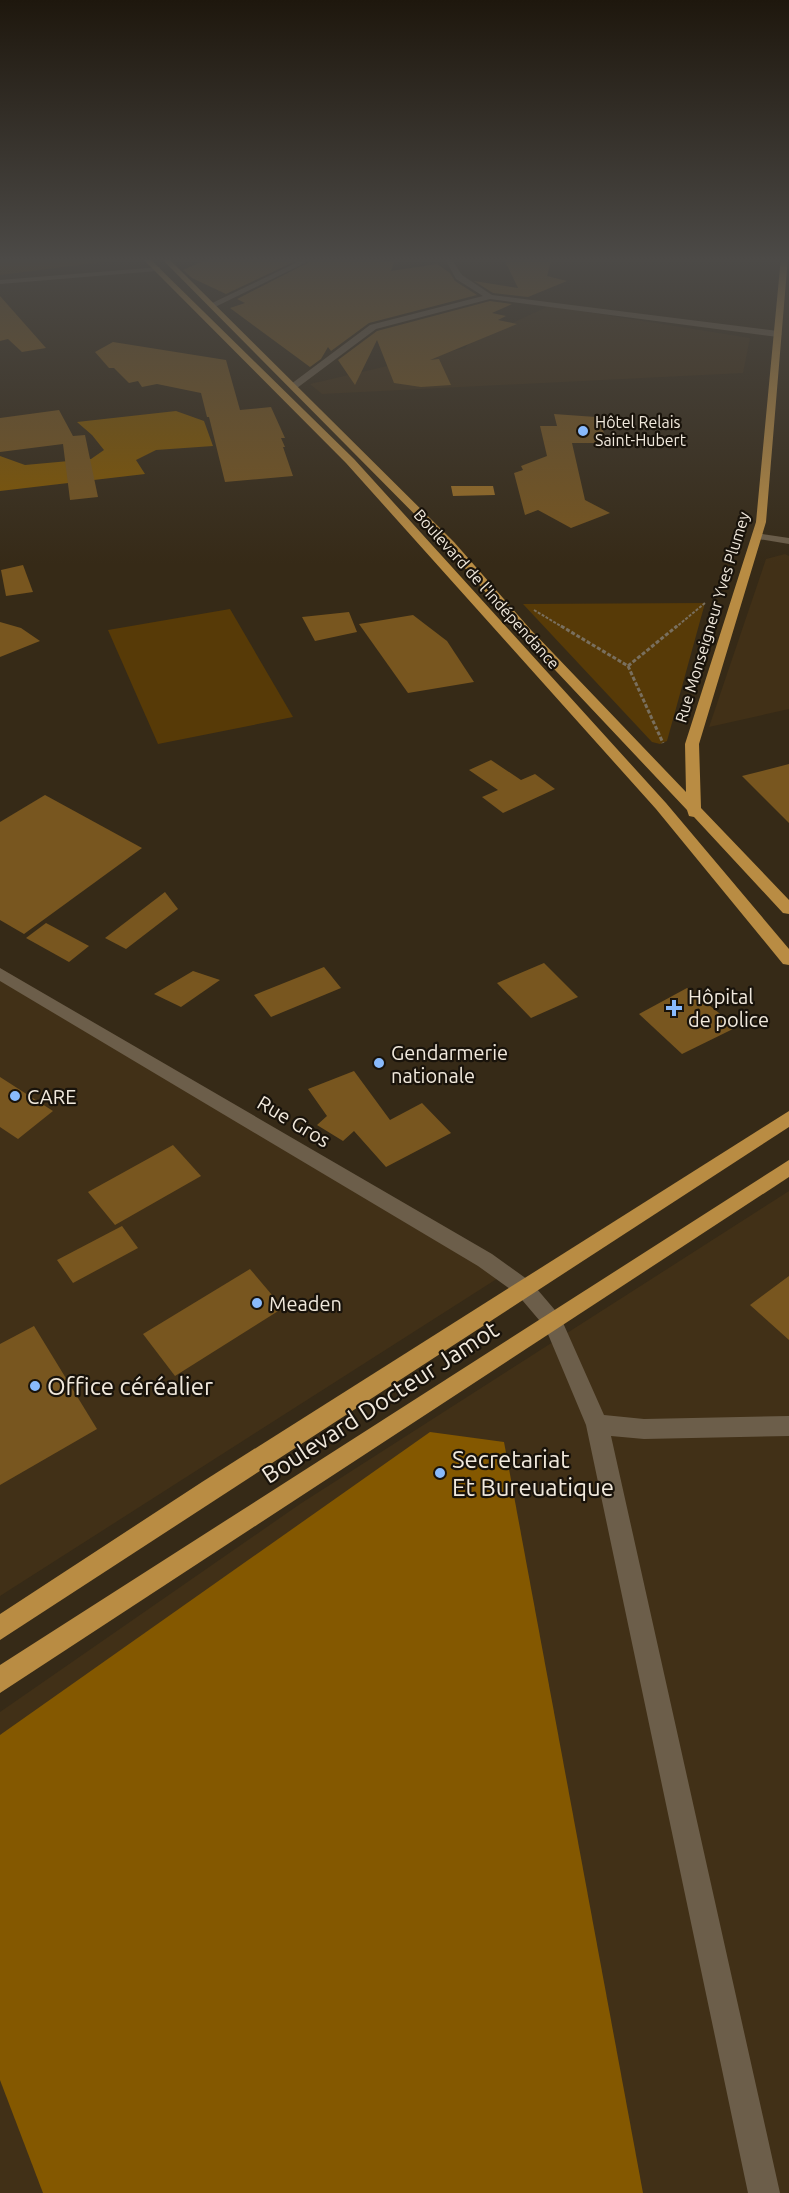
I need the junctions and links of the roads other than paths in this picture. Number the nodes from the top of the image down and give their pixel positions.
1 (248, 359) edge
2 (267, 359) edge
3 (329, 359) edge
4 (776, 359) edge
5 (294, 386) junction
6 (756, 536) junction
7 (789, 541) edge
8 (693, 807) junction
9 (708, 865) junction
10 (789, 909) edge
11 (789, 960) edge
12 (0, 974) edge
13 (789, 1118) edge
14 (789, 1167) edge
15 (524, 1288) junction
16 (553, 1322) junction
17 (597, 1425) junction
18 (789, 1426) edge
19 (0, 1628) edge
20 (0, 1680) edge
21 (764, 2193) edge

1 - 9 main road, Boulevard de l'Indépendance
2 - 5 main road, Boulevard de l'Indépendance
3 - 5 street
4 - 6 main road, Rue Monseigneur Yves Plumey
5 - 8 main road, Boulevard de l'Indépendance
6 - 7 street
6 - 8 main road, Rue Monseigneur Yves Plumey
8 - 9 main road, Rue Monseigneur Yves Plumey
8 - 10 main road, Boulevard de l'Indépendance
9 - 11 main road, Boulevard de l'Indépendance
12 - 15 street, Rue Gros
13 - 15 main road, Boulevard Docteur Jamot
14 - 16 main road, Boulevard Docteur Jamot
15 - 16 street, Rue Gros
15 - 19 main road, Boulevard Docteur Jamot
16 - 17 street, Rue Gros
16 - 20 main road, Boulevard Docteur Jamot
17 - 18 street
17 - 21 street, Rue Gros

